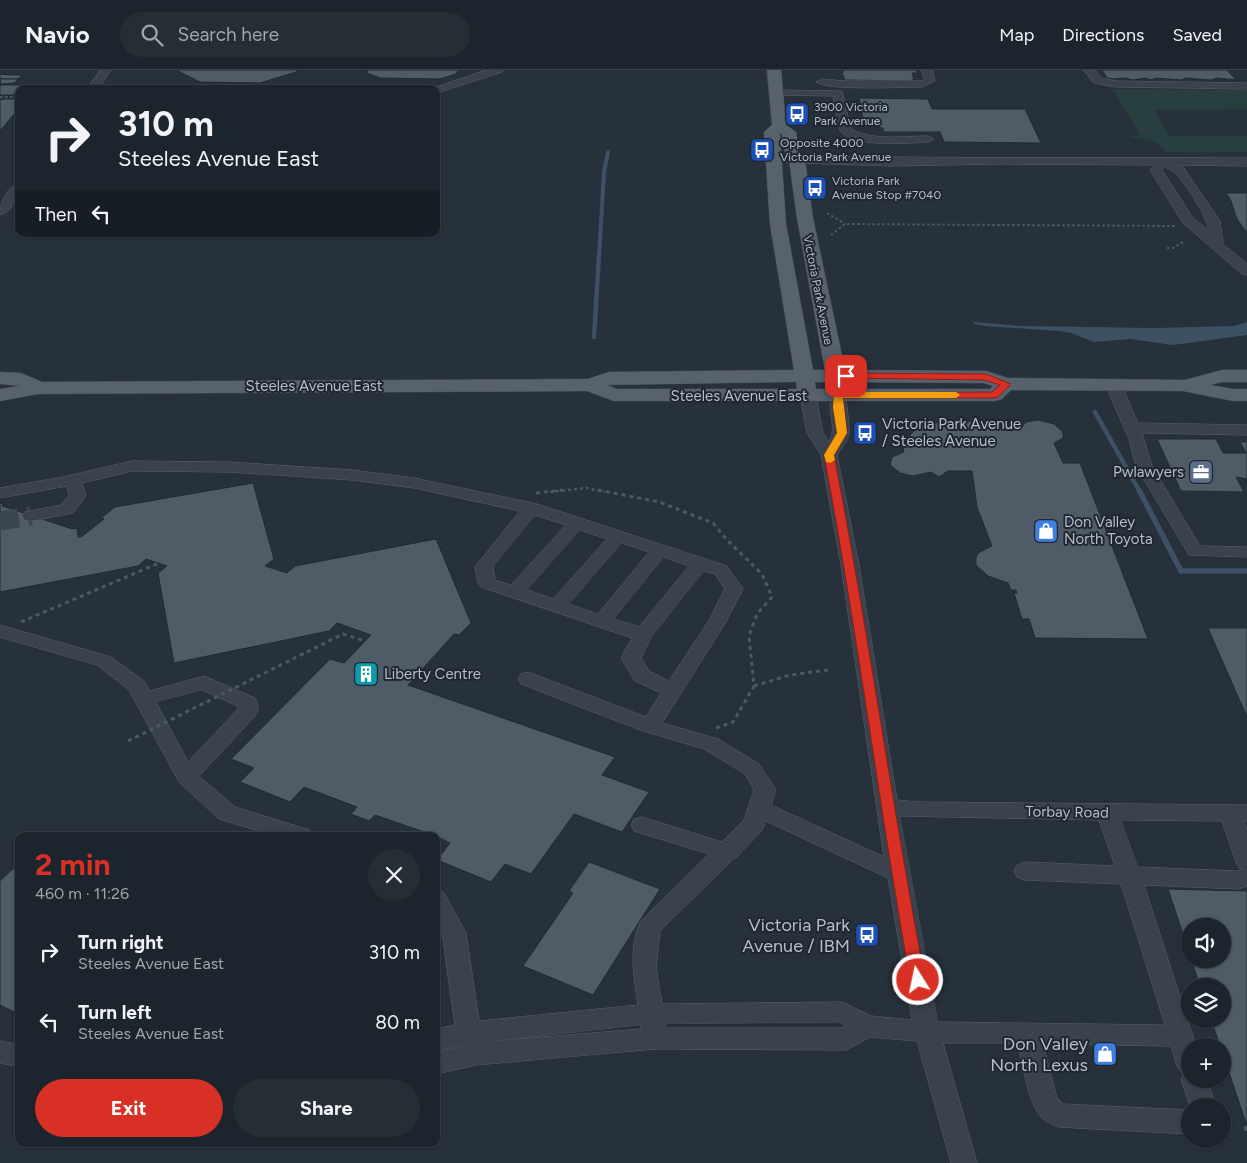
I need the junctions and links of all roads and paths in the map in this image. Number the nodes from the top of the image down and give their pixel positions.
1 (106, 70) edge
2 (498, 70) edge
3 (824, 70) edge
4 (927, 70) edge
5 (1089, 70) edge
6 (778, 81) edge
7 (810, 82) dead end
8 (826, 82) junction
9 (95, 85) edge
10 (1247, 86) edge
11 (440, 89) edge
12 (0, 97) edge
13 (15, 97) edge
14 (780, 127) junction
15 (928, 139) dead end
16 (997, 160) joint
17 (1163, 162) junction
18 (1247, 162) edge
19 (773, 165) junction
20 (797, 165) junction
21 (15, 194) edge
22 (8, 207) edge
23 (827, 213) dead end
24 (845, 224) junction
25 (1184, 226) dead end
26 (831, 235) dead end
27 (1185, 241) dead end
28 (1217, 245) junction
29 (1167, 248) dead end
30 (1247, 270) edge
31 (804, 376) junction
32 (1247, 376) edge
33 (0, 378) edge
34 (1113, 384) junction
35 (590, 385) junction
36 (1183, 385) junction
37 (837, 386) junction
38 (38, 388) junction
39 (0, 395) edge
40 (808, 396) junction
41 (1247, 396) edge
42 (1133, 428) junction
43 (1247, 430) edge
44 (829, 455) junction
45 (74, 480) junction
46 (0, 493) edge
47 (531, 508) junction
48 (31, 516) tunnel mouth
49 (577, 523) junction
50 (618, 536) junction
51 (661, 550) junction
52 (1247, 552) edge
53 (158, 563) dead end
54 (700, 563) junction
55 (515, 592) junction
56 (557, 606) junction
57 (602, 621) junction
58 (9, 627) edge
59 (642, 635) junction
60 (365, 641) dead end
61 (828, 670) dead end
62 (528, 679) dead end
63 (754, 686) dead end
64 (673, 690) junction
65 (144, 699) junction
66 (650, 726) junction
67 (128, 741) dead end
68 (186, 777) junction
69 (887, 807) junction
70 (759, 809) junction
71 (1107, 812) junction
72 (1238, 813) edge
73 (642, 825) dead end
74 (288, 832) edge
75 (728, 852) junction
76 (1247, 862) edge
77 (1025, 871) dead end
78 (898, 873) junction
79 (1130, 876) junction
80 (1247, 877) edge
81 (440, 907) edge
82 (651, 1014) junction
83 (867, 1026) junction
84 (927, 1032) junction
85 (1028, 1033) junction
86 (1181, 1036) joint
87 (655, 1038) junction
88 (440, 1040) edge
89 (472, 1043) junction
90 (0, 1052) edge
91 (15, 1055) edge
92 (440, 1061) edge
93 (1181, 1122) edge
94 (964, 1163) edge

1 - 9 street
2 - 11 street
3 - 8 street
4 - 8 street
5 - 10 street
6 - 14 main road, Victoria Park Avenue
6 - 15 street
7 - 8 street
12 - 13 path
14 - 19 main road, Victoria Park Avenue
14 - 20 main road, Victoria Park Avenue
16 - 17 street
16 - 20 street
17 - 18 street
17 - 28 street
17 - 28 street
19 - 20 street
19 - 31 main road, Victoria Park Avenue
20 - 37 main road, Victoria Park Avenue
21 - 22 street
23 - 24 path
24 - 25 path
24 - 26 path
27 - 29 path
28 - 30 street
31 - 35 main road, Steeles Avenue East
31 - 37 main road, Steeles Avenue East
31 - 40 main road, Victoria Park Avenue
32 - 36 main road, Steeles Avenue East
33 - 38 main road, Steeles Avenue East
34 - 36 main road, Steeles Avenue East
34 - 37 main road, Steeles Avenue East
34 - 42 street
35 - 38 main road, Steeles Avenue East
35 - 40 main road, Steeles Avenue East
36 - 41 main road, Steeles Avenue East
37 - 40 main road, Steeles Avenue East
37 - 44 street, Victoria Park Avenue
38 - 39 main road, Steeles Avenue East
40 - 44 street, Victoria Park Avenue
42 - 43 street
42 - 52 street
44 - 69 street, Victoria Park Avenue
45 - 46 street
45 - 47 street
45 - 48 street
47 - 49 street
47 - 55 street
49 - 50 street
49 - 55 street
50 - 51 street
50 - 56 street
51 - 54 street
51 - 57 street
53 - 58 path
54 - 59 street
54 - 64 street
55 - 56 street
56 - 57 street
57 - 59 street
58 - 65 street
59 - 64 street
60 - 67 path, bridge
61 - 63 path
62 - 66 street
64 - 66 street
65 - 68 street
65 - 68 street
66 - 70 street
68 - 74 street
69 - 71 street, Torbay Road
69 - 78 street, Victoria Park Avenue
70 - 75 street
70 - 78 street
71 - 72 street, Torbay Road
71 - 79 street
72 - 76 street
73 - 75 street
75 - 82 street
77 - 79 street
78 - 84 street, Victoria Park Avenue
79 - 80 street
79 - 86 street
81 - 89 street
82 - 83 street
82 - 87 street
82 - 89 street
83 - 84 street
83 - 87 street
84 - 85 street
84 - 94 street, Victoria Park Avenue
85 - 86 street
85 - 93 street
87 - 89 street
88 - 89 street
89 - 92 street
90 - 91 street

